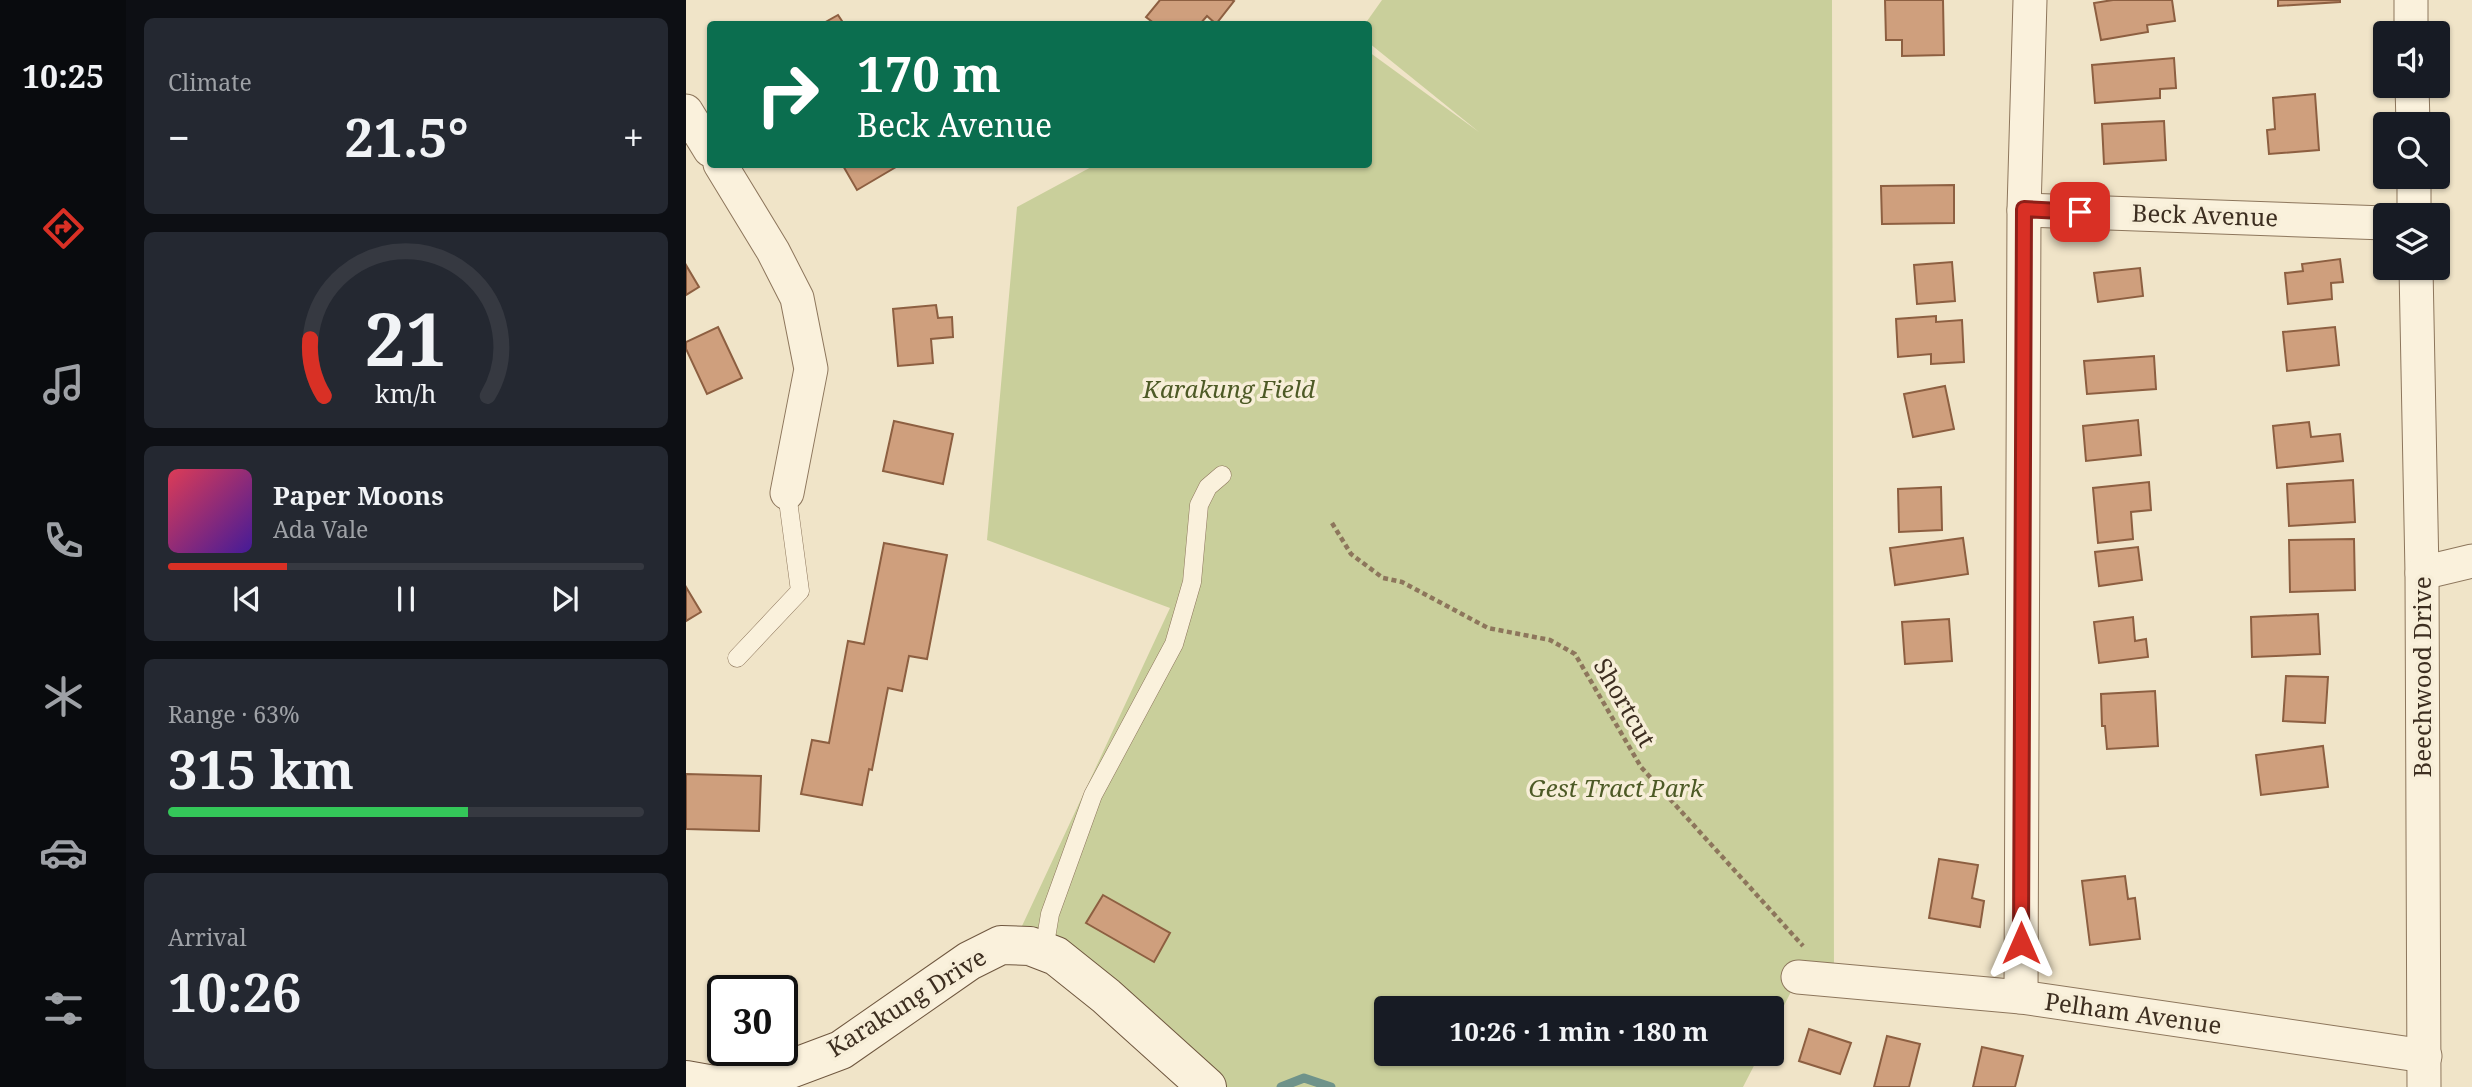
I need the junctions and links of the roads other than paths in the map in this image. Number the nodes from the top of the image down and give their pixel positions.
1 (2030, 0) edge
2 (2411, 0) edge
3 (2411, 21) edge
4 (686, 111) edge
5 (707, 145) edge
6 (722, 168) edge
7 (2024, 209) junction
8 (2373, 223) edge
9 (2416, 280) edge
10 (1222, 475) dead end
11 (786, 493) joint
12 (2472, 561) edge
13 (2422, 573) junction
14 (737, 658) dead end
15 (1044, 950) junction
16 (1798, 977) dead end
17 (2021, 997) junction
18 (2425, 1071) edge
19 (1197, 1077) edge
20 (686, 1080) edge

1 - 7 street
2 - 3 street
4 - 5 street
6 - 11 street
7 - 8 street, Beck Avenue
7 - 17 street
9 - 13 street, Beechwood Drive
10 - 15 lane
11 - 14 lane
12 - 13 street
13 - 18 street, Beechwood Drive
15 - 19 street, Karakung Drive
15 - 20 street, Karakung Drive
16 - 17 street, Pelham Avenue
17 - 18 street, Pelham Avenue

